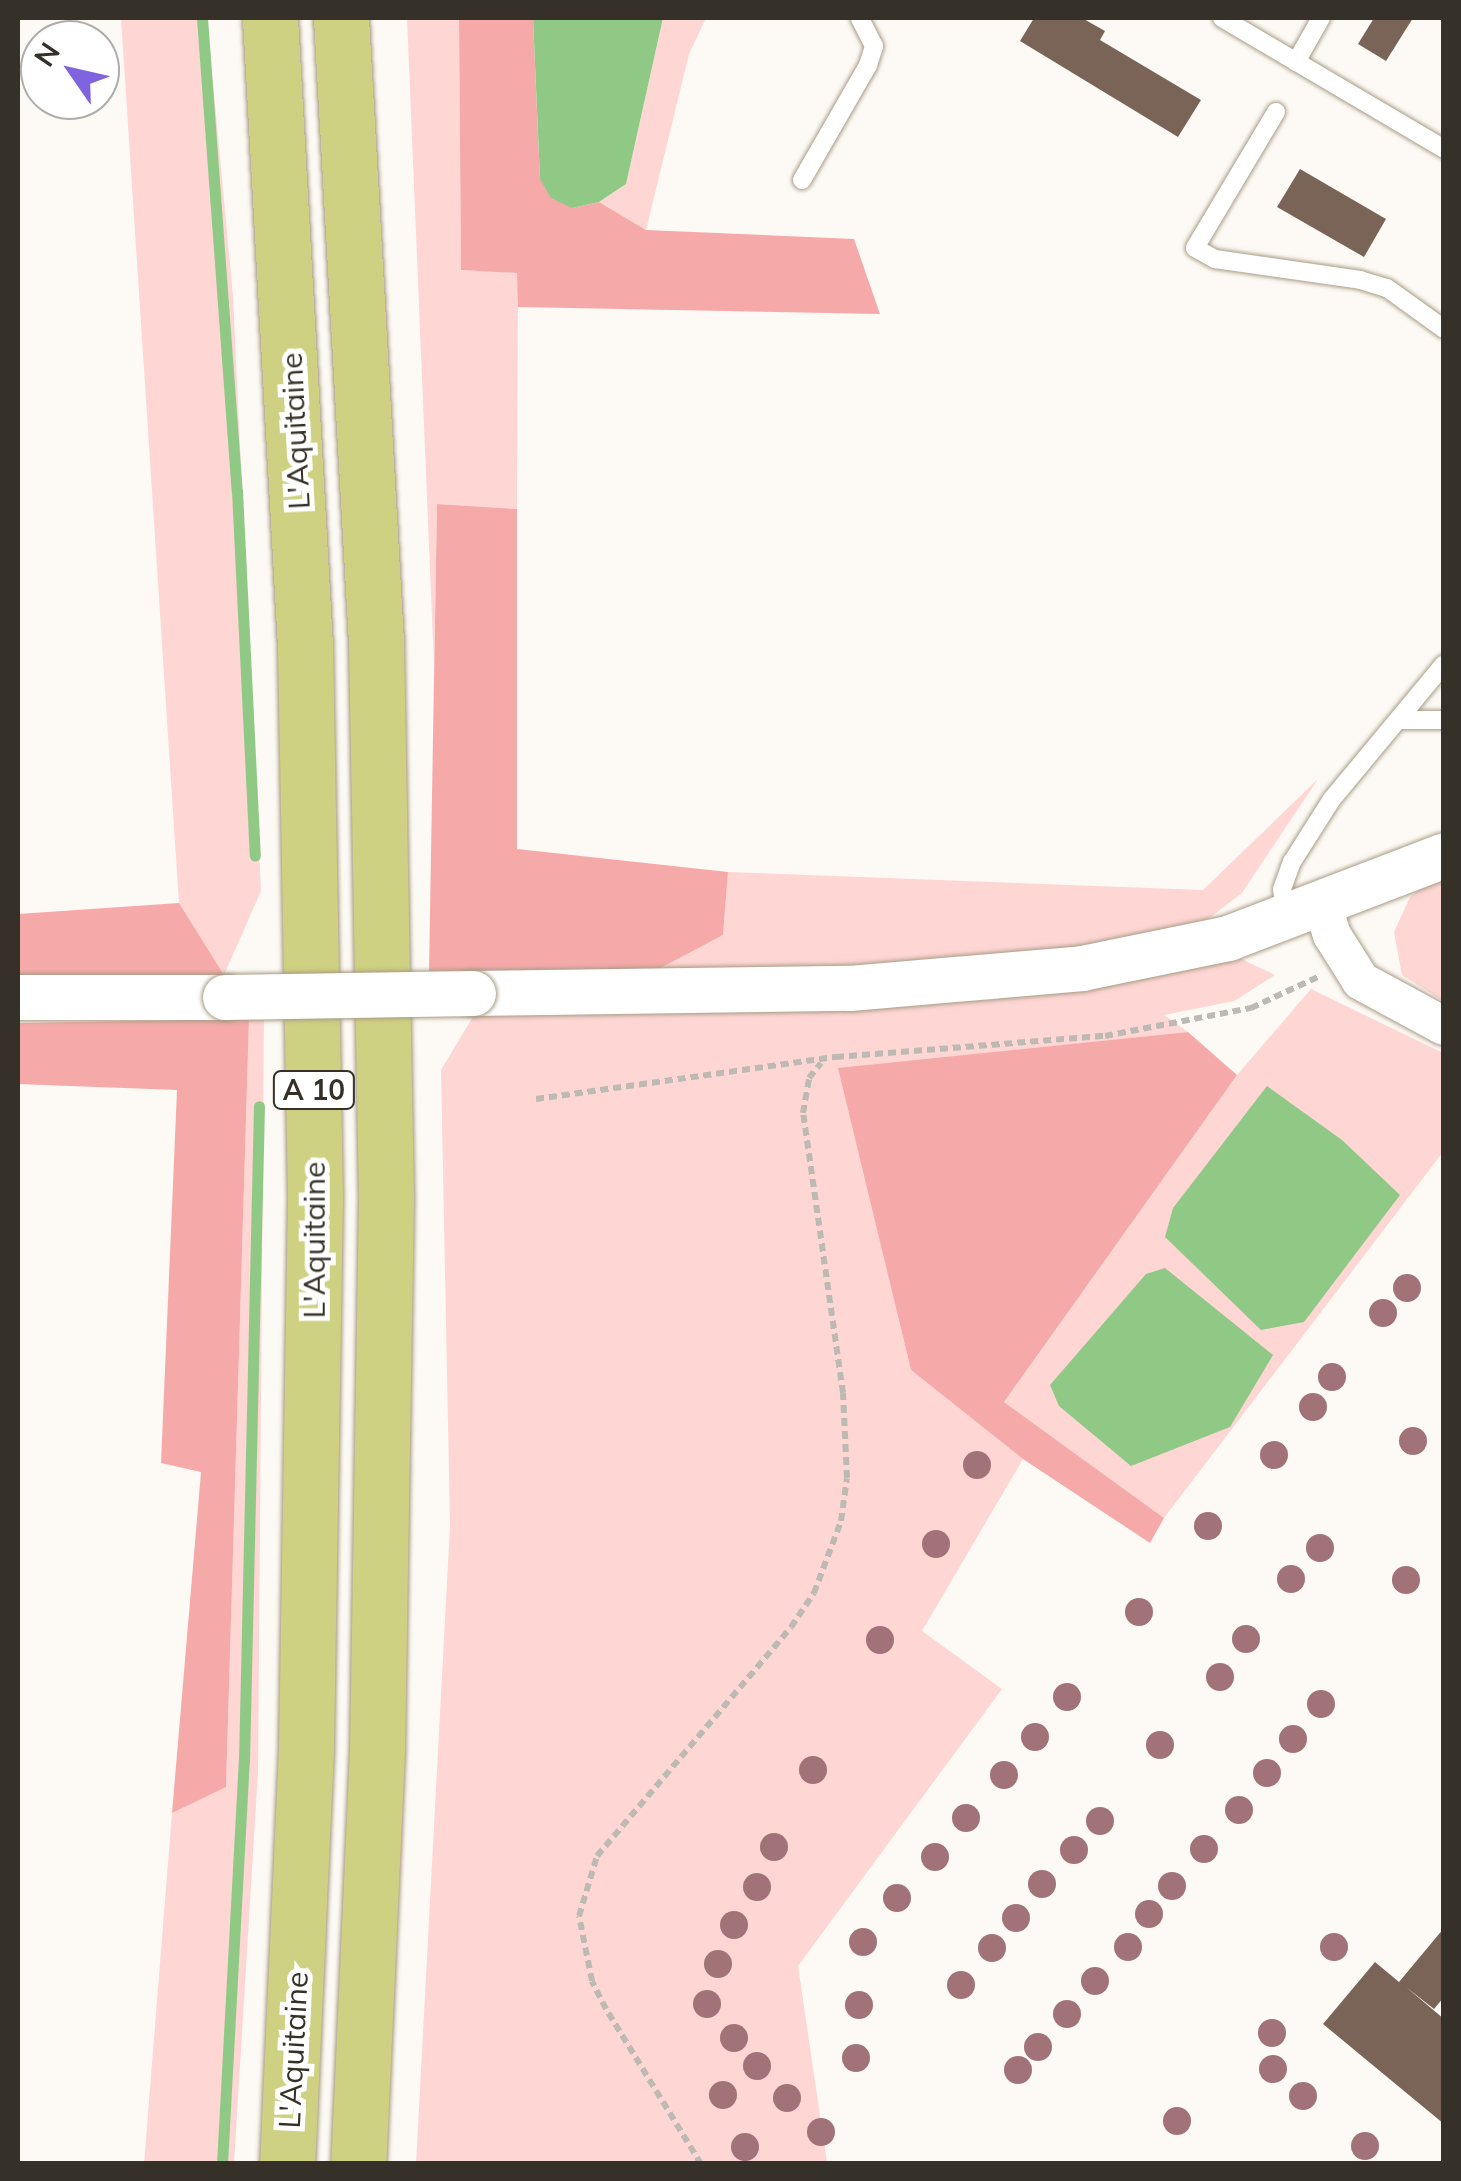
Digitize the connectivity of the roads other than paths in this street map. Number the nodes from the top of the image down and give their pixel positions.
1 (270, 18) edge
2 (342, 18) edge
3 (370, 18) edge
4 (860, 18) edge
5 (1222, 18) edge
6 (1321, 18) edge
7 (1296, 62) junction
8 (1276, 112) dead end
9 (1444, 148) edge
10 (352, 161) junction
11 (802, 180) dead end
12 (1444, 329) edge
13 (1444, 664) edge
14 (1398, 720) junction
15 (1444, 720) edge
16 (1444, 854) edge
17 (1305, 912) junction
18 (18, 998) edge
19 (1444, 1026) edge
20 (287, 2164) edge
21 (358, 2164) edge

1 - 20 highway, L'Aquitaine / A 10
2 - 10 highway, A 10
3 - 10 highway
4 - 11 lane
5 - 7 lane
6 - 7 lane
7 - 9 lane
8 - 12 lane
10 - 21 highway, A 10
13 - 14 lane
14 - 15 lane
14 - 17 lane
16 - 17 street
17 - 18 street, bridge
17 - 19 street

